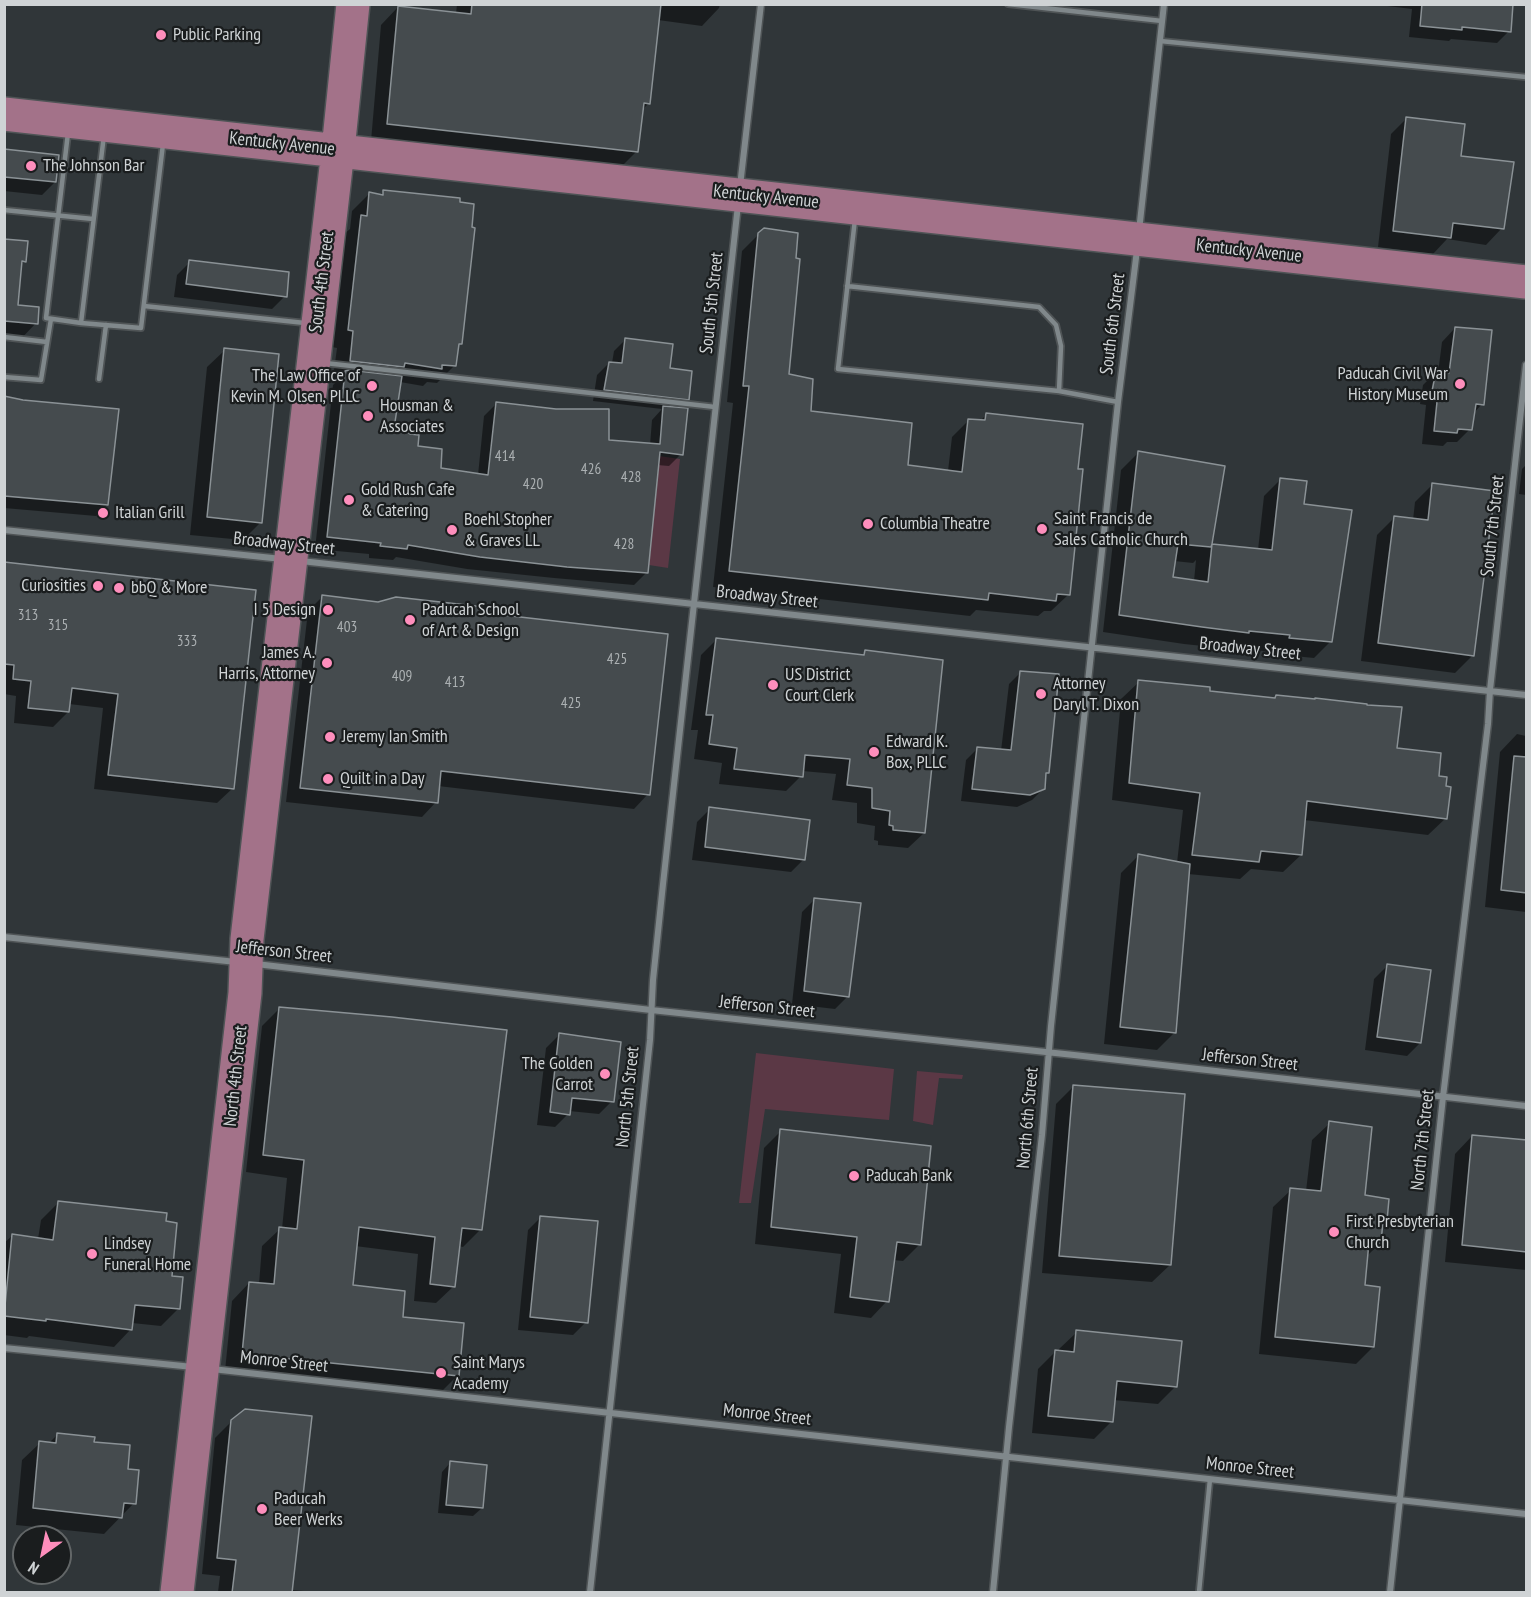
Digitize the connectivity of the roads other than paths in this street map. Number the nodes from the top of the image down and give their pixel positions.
1 (353, 4) edge
2 (761, 4) edge
3 (1008, 4) edge
4 (1164, 4) edge
5 (1162, 21) junction
6 (1160, 41) junction
7 (1527, 77) edge
8 (4, 114) edge
9 (69, 121) junction
10 (105, 125) junction
11 (165, 132) junction
12 (338, 150) junction
13 (739, 194) junction
14 (856, 207) junction
15 (4, 210) edge
16 (57, 216) junction
17 (93, 219) junction
18 (1138, 239) junction
19 (1527, 282) edge
20 (847, 286) junction
21 (144, 306) junction
22 (51, 319) junction
23 (81, 323) junction
24 (305, 323) dead end
25 (106, 325) junction
26 (4, 337) edge
27 (47, 342) junction
28 (313, 362) junction
29 (1527, 365) edge
30 (4, 377) edge
31 (99, 379) dead end
32 (1059, 391) junction
33 (1118, 402) junction
34 (715, 407) junction
35 (4, 530) edge
36 (290, 560) junction
37 (694, 604) junction
38 (1092, 647) junction
39 (1490, 690) junction
40 (1527, 695) edge
41 (4, 937) edge
42 (247, 964) junction
43 (651, 1011) junction
44 (1048, 1053) junction
45 (1443, 1097) junction
46 (1527, 1106) edge
47 (4, 1348) edge
48 (203, 1368) junction
49 (610, 1412) junction
50 (1006, 1456) junction
51 (1210, 1479) junction
52 (1400, 1500) junction
53 (1527, 1514) edge
54 (177, 1593) edge
55 (590, 1593) edge
56 (993, 1593) edge
57 (1199, 1593) edge
58 (1390, 1593) edge

1 - 12 main road, South 4th Street
2 - 13 street, South 5th Street
3 - 5 lane
4 - 5 street, South 6th Street
5 - 6 street, South 6th Street
6 - 7 lane
6 - 18 street, South 6th Street
8 - 9 main road, Kentucky Avenue
9 - 10 main road, Kentucky Avenue
9 - 16 lane
10 - 11 main road, Kentucky Avenue
10 - 17 lane
11 - 12 main road, Kentucky Avenue
11 - 21 lane
12 - 13 main road, Kentucky Avenue
12 - 28 main road, South 4th Street
13 - 14 main road, Kentucky Avenue
13 - 34 street, South 5th Street
14 - 18 main road, Kentucky Avenue
14 - 20 lane
15 - 16 lane
16 - 17 lane
16 - 22 lane
17 - 23 lane
18 - 19 main road, Kentucky Avenue
18 - 33 street, South 6th Street
20 - 32 lane
20 - 32 lane
21 - 24 lane
21 - 25 lane
22 - 23 lane
22 - 27 lane
23 - 25 lane
25 - 31 lane
26 - 27 lane
27 - 30 lane
28 - 34 lane
28 - 36 main road, South 4th Street
29 - 39 street, South 7th Street
32 - 33 lane
33 - 38 street, South 6th Street
34 - 37 street, South 5th Street
35 - 36 street, Broadway Street
36 - 37 street, Broadway Street
36 - 42 main road, North 4th Street
37 - 38 street, Broadway Street
37 - 43 street, North 5th Street
38 - 39 street, Broadway Street
38 - 44 street, North 6th Street
39 - 40 street, Broadway Street
39 - 45 street, North 7th Street
41 - 42 street, Jefferson Street
42 - 43 street, Jefferson Street
42 - 48 main road, North 4th Street
43 - 44 street, Jefferson Street
43 - 49 street, North 5th Street
44 - 45 street, Jefferson Street
44 - 50 street, North 6th Street
45 - 46 street, Jefferson Street
45 - 52 street, North 7th Street
47 - 48 street, Monroe Street
48 - 49 street, Monroe Street
48 - 54 main road, North 4th Street
49 - 50 street, Monroe Street
49 - 55 street, North 5th Street
50 - 51 street, Monroe Street
50 - 56 street, North 6th Street
51 - 52 street, Monroe Street
51 - 57 lane
52 - 53 street, Monroe Street
52 - 58 street, North 7th Street

